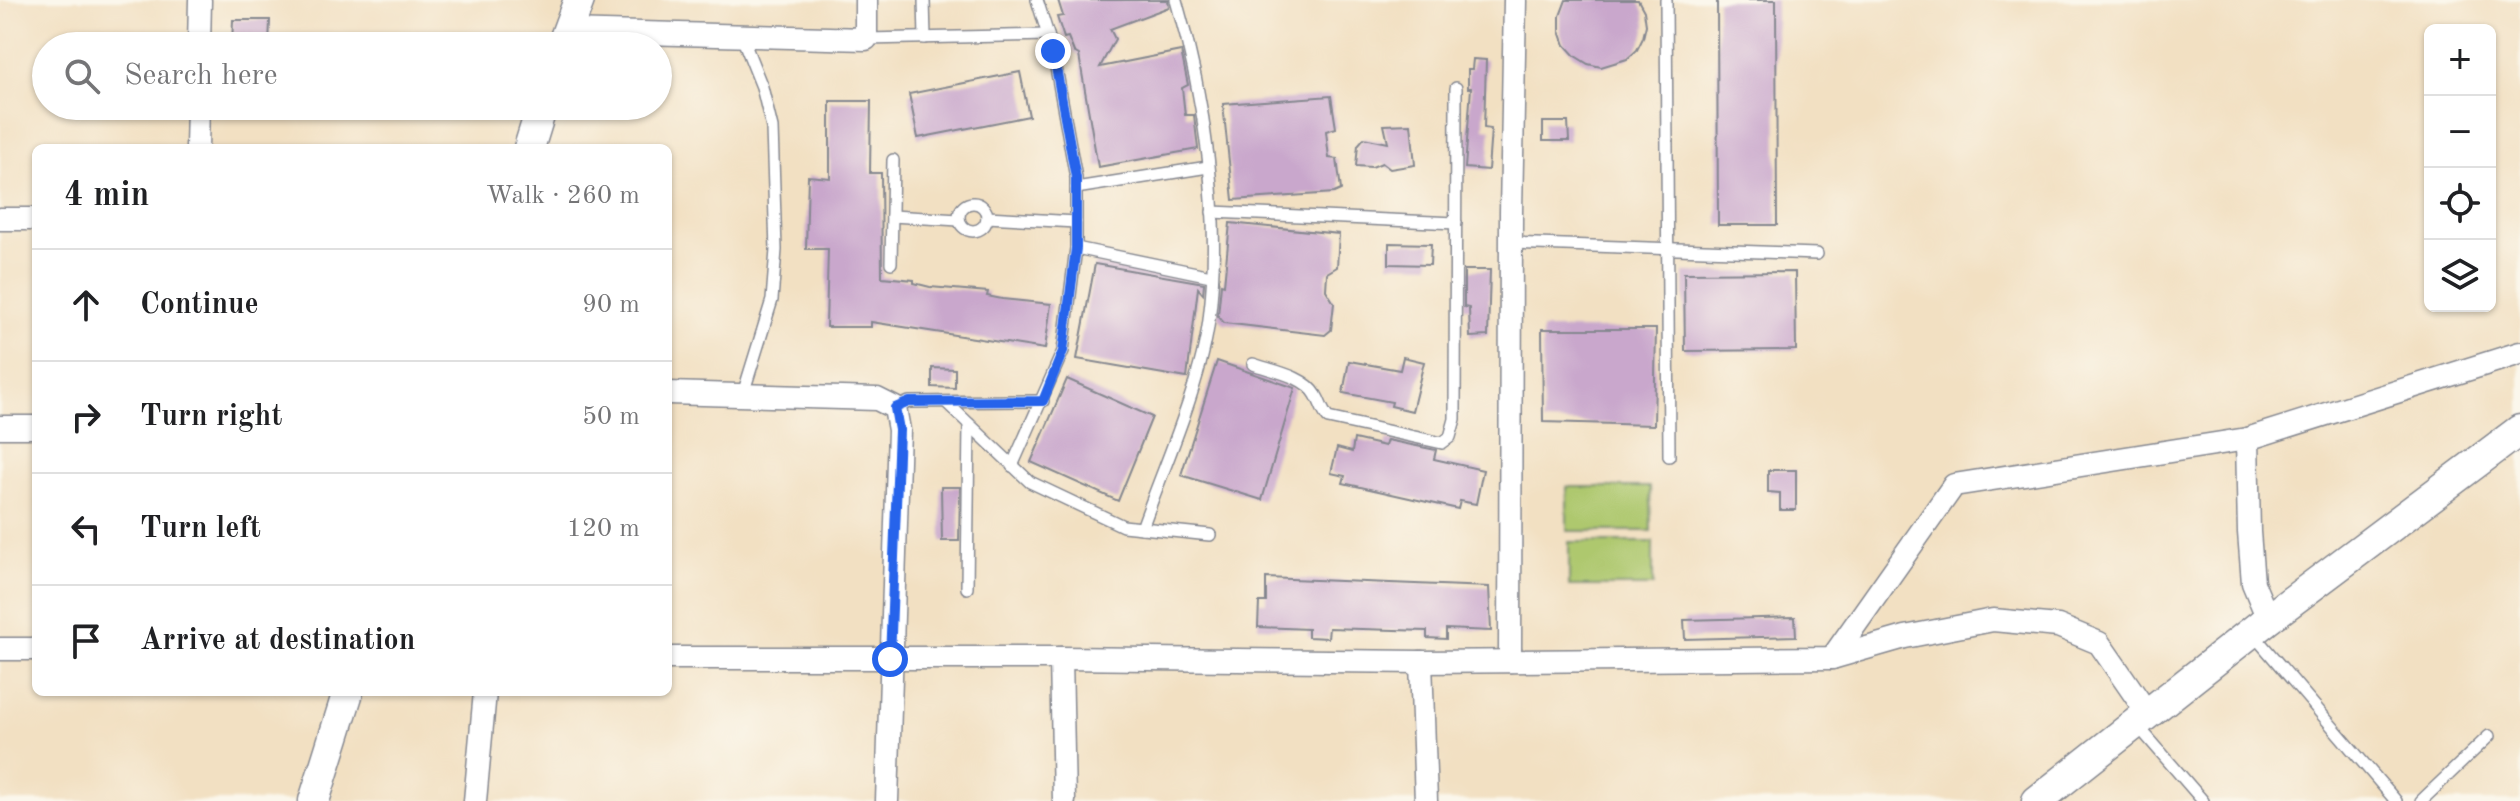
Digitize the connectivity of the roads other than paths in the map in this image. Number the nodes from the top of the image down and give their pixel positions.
1 (200, 0) edge
2 (579, 0) edge
3 (866, 0) edge
4 (924, 0) edge
5 (1037, 0) edge
6 (1176, 0) edge
7 (1515, 0) edge
8 (1666, 0) edge
9 (199, 32) edge
10 (566, 32) edge
11 (1048, 35) junction
12 (672, 37) edge
13 (742, 37) junction
14 (925, 38) junction
15 (866, 39) junction
16 (1456, 88) dead end
17 (198, 120) edge
18 (538, 120) edge
19 (197, 144) edge
20 (530, 144) edge
21 (893, 160) dead end
22 (1208, 167) junction
23 (1076, 188) junction
24 (1212, 212) junction
25 (892, 216) junction
26 (987, 217) junction
27 (0, 219) edge
28 (32, 219) edge
29 (959, 220) junction
30 (1076, 222) junction
31 (1456, 223) junction
32 (1511, 243) junction
33 (1076, 248) junction
34 (1668, 249) junction
35 (1817, 254) dead end
36 (891, 263) dead end
37 (1211, 276) junction
38 (2520, 353) edge
39 (1253, 364) dead end
40 (672, 393) edge
41 (743, 394) junction
42 (1043, 401) junction
43 (946, 402) junction
44 (895, 408) junction
45 (969, 424) junction
46 (0, 427) edge
47 (32, 427) edge
48 (2520, 430) edge
49 (2247, 439) junction
50 (1669, 456) dead end
51 (1012, 466) junction
52 (1142, 528) junction
53 (1210, 535) dead end
54 (967, 588) dead end
55 (2260, 626) junction
56 (0, 649) edge
57 (32, 649) edge
58 (672, 658) edge
59 (1061, 658) junction
60 (1832, 658) junction
61 (890, 659) junction
62 (1510, 661) junction
63 (1421, 662) junction
64 (347, 696) edge
65 (485, 696) edge
66 (2142, 718) junction
67 (2489, 736) dead end
68 (314, 801) edge
69 (475, 801) edge
70 (887, 801) edge
71 (1064, 801) edge
72 (1426, 801) edge
73 (2037, 801) edge
74 (2203, 801) edge
75 (2396, 801) edge
76 (2421, 801) edge

1 - 9 street
2 - 10 street
3 - 15 street
4 - 14 lane
5 - 11 lane
6 - 22 lane
7 - 32 street
8 - 34 lane
11 - 14 lane
11 - 23 lane
12 - 13 street
13 - 15 street
13 - 41 lane
14 - 15 lane
16 - 31 lane
17 - 19 street
18 - 20 street
21 - 25 lane
22 - 23 lane
22 - 24 lane
23 - 30 lane
24 - 31 lane
24 - 37 lane
25 - 29 lane
25 - 36 lane
26 - 29 lane
26 - 29 lane
26 - 30 lane
27 - 28 street
30 - 33 lane
31 - 39 lane
32 - 34 lane
32 - 62 street
33 - 37 lane
33 - 42 lane
34 - 35 lane
34 - 50 lane
37 - 52 lane
38 - 49 street
40 - 41 street
41 - 44 street
42 - 43 lane
42 - 51 lane
43 - 44 lane
43 - 45 lane
44 - 61 street
45 - 51 lane
45 - 54 lane
46 - 47 street
48 - 55 street
49 - 55 street
49 - 60 street
51 - 52 lane
52 - 53 lane
55 - 66 street
55 - 75 lane
56 - 57 street
58 - 61 street
59 - 61 street
59 - 63 street
59 - 71 street
60 - 62 street
60 - 66 street
61 - 70 street
62 - 63 street
63 - 72 street
64 - 68 street
65 - 69 street
66 - 73 street
66 - 74 lane
67 - 76 lane

